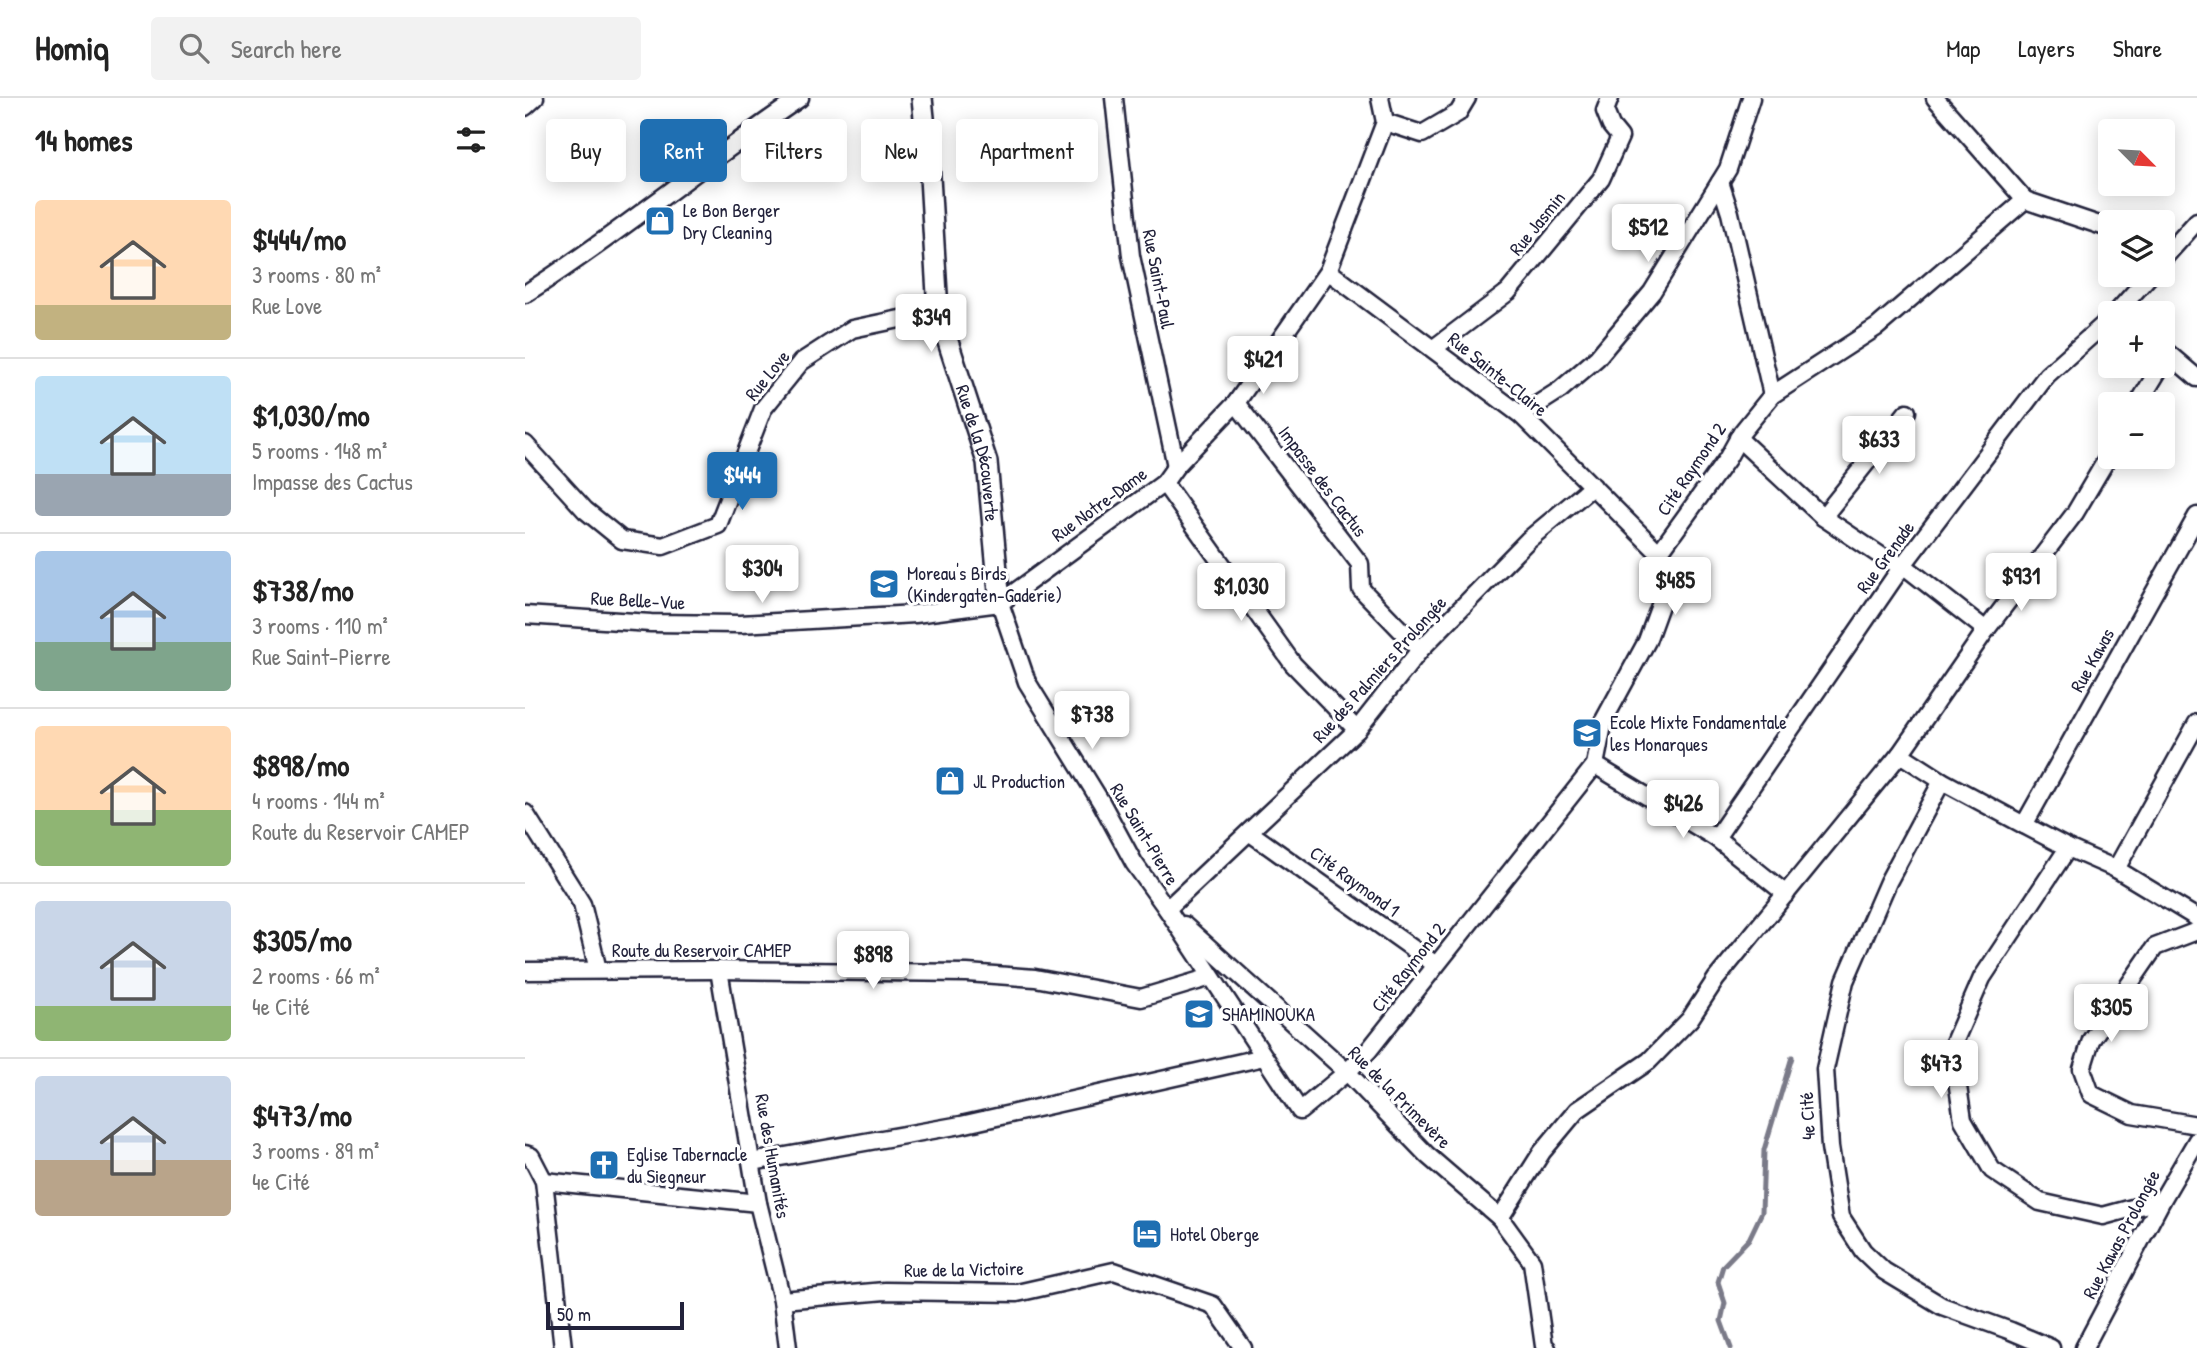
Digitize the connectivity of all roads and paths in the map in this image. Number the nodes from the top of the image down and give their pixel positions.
1 (535, 98) edge
2 (800, 98) edge
3 (922, 98) edge
4 (1114, 98) edge
5 (1380, 98) edge
6 (1467, 98) edge
7 (1610, 98) edge
8 (1751, 98) edge
9 (1935, 98) edge
10 (525, 107) edge
11 (1385, 122) junction
12 (1720, 183) junction
13 (2025, 200) junction
14 (2197, 221) edge
15 (2098, 225) edge
16 (2175, 244) edge
17 (1328, 271) junction
18 (525, 294) edge
19 (939, 311) junction
20 (2098, 330) edge
21 (1434, 348) junction
22 (2175, 364) edge
23 (2197, 378) edge
24 (1772, 394) junction
25 (1236, 403) junction
26 (1907, 412) dead end
27 (1521, 415) junction
28 (1738, 438) junction
29 (525, 444) edge
30 (1176, 466) junction
31 (2101, 469) edge
32 (1164, 483) junction
33 (1593, 486) junction
34 (2197, 516) edge
35 (1823, 517) junction
36 (1659, 553) junction
37 (1903, 565) junction
38 (1000, 603) junction
39 (525, 615) edge
40 (1986, 629) junction
41 (1420, 650) junction
42 (2197, 723) edge
43 (1357, 730) junction
44 (1900, 754) junction
45 (1595, 765) junction
46 (1942, 781) junction
47 (525, 813) edge
48 (2024, 825) junction
49 (1249, 832) junction
50 (1716, 838) junction
51 (2068, 848) junction
52 (2116, 869) junction
53 (1786, 894) junction
54 (1167, 909) junction
55 (2197, 918) edge
56 (2197, 931) edge
57 (1436, 965) junction
58 (598, 970) junction
59 (719, 970) junction
60 (525, 971) edge
61 (1211, 978) junction
62 (1264, 1057) junction
63 (1347, 1072) junction
64 (1300, 1111) joint
65 (2197, 1125) edge
66 (2197, 1140) edge
67 (525, 1154) edge
68 (752, 1161) junction
69 (544, 1181) junction
70 (2162, 1200) junction
71 (758, 1203) junction
72 (1500, 1218) junction
73 (782, 1300) junction
74 (1545, 1347) edge
75 (563, 1348) edge
76 (788, 1348) edge
77 (1243, 1348) edge
78 (2051, 1348) edge
79 (2084, 1348) edge

1 - 10 street
2 - 18 street
3 - 19 street, Rue de la Découverte
4 - 30 street, Rue Saint-Paul
5 - 11 street
6 - 11 street
7 - 21 street, Rue Jasmin
8 - 12 street
9 - 13 street
11 - 17 street, Rue Notre-Dame
12 - 24 street
12 - 27 street
13 - 15 street
13 - 24 street, Cité Raymond 2
14 - 16 street
17 - 21 street, Rue Sainte-Claire
17 - 25 street, Rue Notre-Dame
19 - 29 street, Rue Love
19 - 38 street, Rue de la Découverte
20 - 37 street, Rue Grenade
21 - 27 street, Rue Sainte-Claire
22 - 23 street
24 - 28 street, Cité Raymond 2
25 - 30 street, Rue Notre-Dame
25 - 41 street, Impasse des Cactus
26 - 35 street
27 - 33 street, Rue Sainte-Claire
28 - 35 street
28 - 36 street, Cité Raymond 2
30 - 32 street, Rue Notre-Dame
31 - 40 street
32 - 38 street, Rue Notre-Dame
32 - 43 street
33 - 36 street, Rue Sainte-Claire
33 - 41 street, Rue des Palmiers Prolongée
34 - 48 street, Rue Kawas
35 - 37 street
36 - 45 street, Cité Raymond 2
37 - 40 street
37 - 50 street, Rue Grenade
38 - 39 street, Rue Belle-Vue
38 - 54 street, Rue Saint-Pierre
40 - 44 street
41 - 43 street, Rue des Palmiers Prolongée
42 - 52 street
43 - 49 street, Rue des Palmiers Prolongée
44 - 46 street
44 - 53 street
45 - 50 street
45 - 57 street, Cité Raymond 2
46 - 48 street
46 - 78 street, 4e Cité
47 - 58 street
48 - 51 street
49 - 54 street, Rue des Palmiers Prolongée
49 - 57 street, Cité Raymond 1
50 - 53 street
51 - 52 street
51 - 70 street
52 - 55 street
53 - 72 street
54 - 61 street, Rue Saint-Pierre
54 - 63 street, Rue de la Primevère
56 - 65 street
57 - 63 street, Cité Raymond 2
58 - 59 street, Route du Reservoir CAMEP
58 - 60 street, Route du Reservoir CAMEP
59 - 61 street, Route du Reservoir CAMEP
59 - 68 street, Rue des Humanités
61 - 62 street, Rue Saint-Pierre
62 - 64 street, Rue Saint-Pierre
62 - 68 street
63 - 64 street, Cité Raymond 2
63 - 72 street, Rue de la Primevère
66 - 70 street, Rue Kawas Prolongée
67 - 69 street
68 - 71 street, Rue des Humanités
69 - 71 street
69 - 75 street
70 - 79 street, Rue Kawas Prolongée
71 - 73 street, Rue des Humanités
72 - 74 street, Rue de la Primevère
73 - 76 street, Rue des Humanités
73 - 77 street, Rue de la Victoire

